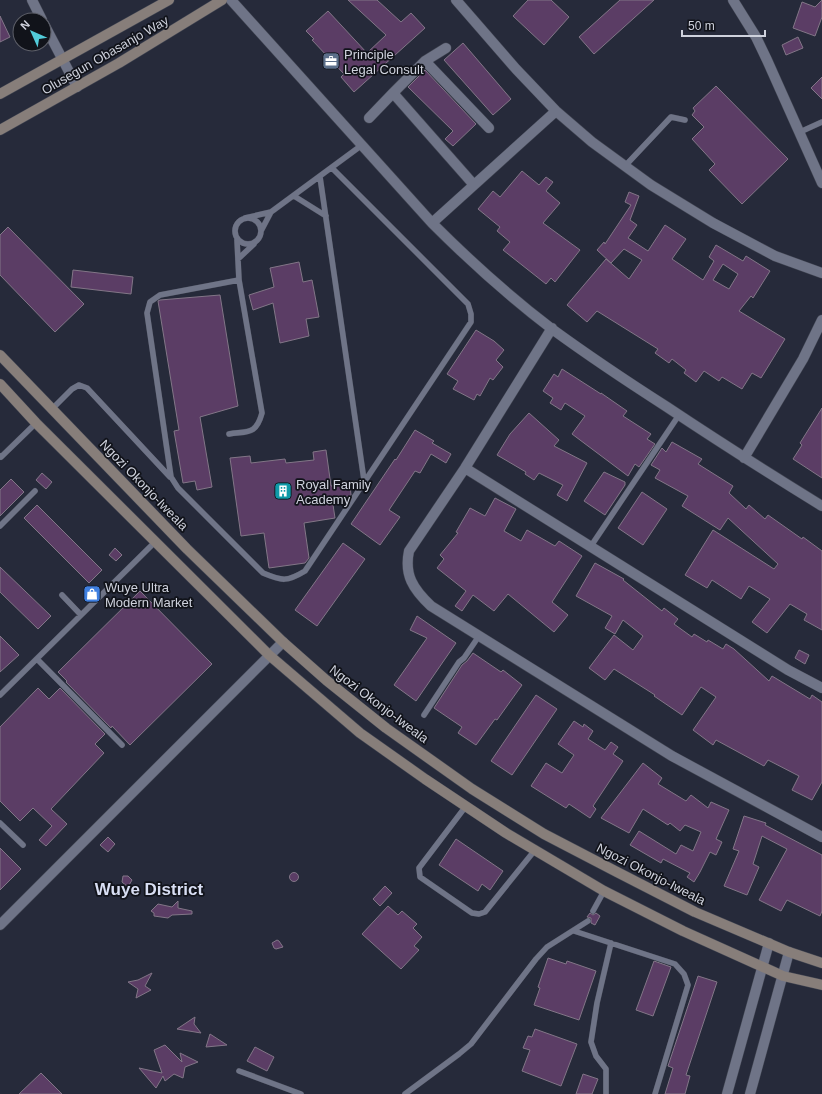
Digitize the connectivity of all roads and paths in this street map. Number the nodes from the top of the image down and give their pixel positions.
1 (32, 0) edge
2 (169, 0) edge
3 (222, 0) edge
4 (231, 0) edge
5 (456, 0) edge
6 (733, 0) edge
7 (38, 12) edge
8 (52, 40) edge
9 (446, 48) dead end
10 (62, 59) junction
11 (425, 61) junction
12 (77, 87) junction
13 (393, 93) junction
14 (0, 94) edge
15 (556, 111) junction
16 (369, 118) dead end
17 (685, 120) dead end
18 (822, 122) edge
19 (489, 128) dead end
20 (0, 130) edge
21 (800, 132) junction
22 (362, 145) junction
23 (625, 166) junction
24 (332, 168) junction
25 (320, 177) junction
26 (474, 184) junction
27 (822, 184) edge
28 (294, 196) junction
29 (271, 212) junction
30 (326, 216) junction
31 (245, 218) junction
32 (432, 223) junction
33 (261, 231) junction
34 (237, 240) junction
35 (254, 243) junction
36 (238, 259) junction
37 (822, 273) edge
38 (239, 280) junction
39 (822, 320) edge
40 (552, 328) junction
41 (0, 355) edge
42 (0, 384) edge
43 (52, 409) junction
44 (679, 415) junction
45 (36, 422) junction
46 (229, 434) dead end
47 (0, 456) edge
48 (744, 458) junction
49 (465, 468) junction
50 (171, 477) junction
51 (364, 480) junction
52 (35, 491) dead end
53 (822, 506) edge
54 (0, 526) edge
55 (155, 542) junction
56 (591, 546) junction
57 (62, 595) dead end
58 (81, 615) junction
59 (479, 636) junction
60 (283, 642) junction
61 (269, 655) junction
62 (37, 658) junction
63 (822, 688) edge
64 (0, 695) edge
65 (424, 716) dead end
66 (122, 745) dead end
67 (466, 806) junction
68 (0, 823) edge
69 (822, 837) edge
70 (23, 845) dead end
71 (535, 850) junction
72 (604, 890) junction
73 (593, 912) dead end
74 (588, 921) dead end
75 (0, 925) edge
76 (574, 931) junction
77 (611, 943) junction
78 (769, 943) junction
79 (790, 952) junction
80 (822, 963) edge
81 (762, 967) junction
82 (783, 976) junction
83 (822, 985) edge
84 (240, 1071) dead end
85 (301, 1094) edge
86 (405, 1094) edge
87 (606, 1094) edge
88 (655, 1094) edge
89 (727, 1094) edge
90 (750, 1094) edge

1 - 7 street
2 - 10 street, Olusegun Obasanjo Way
3 - 12 street, Olusegun Obasanjo Way
4 - 22 street
5 - 15 street
6 - 21 street
8 - 10 street
9 - 11 street
10 - 12 street
10 - 14 street, Olusegun Obasanjo Way
11 - 13 street
11 - 19 street
12 - 20 street, Olusegun Obasanjo Way
13 - 16 street
13 - 26 street
15 - 23 street
15 - 26 street
17 - 23 lane
18 - 21 lane
21 - 27 street
22 - 24 lane
22 - 32 street
23 - 37 street
24 - 25 lane
24 - 51 lane
25 - 28 lane
25 - 30 lane
26 - 32 street
28 - 29 lane
28 - 30 lane
29 - 31 lane
29 - 33 lane
30 - 51 lane
31 - 33 lane
31 - 34 lane
32 - 40 street
33 - 35 lane
34 - 35 lane
34 - 36 lane
35 - 36 lane
36 - 38 lane
38 - 46 lane
38 - 50 lane
39 - 48 street
40 - 44 street
40 - 49 street
41 - 43 street, Ngozi Okonjo-Iweala
42 - 45 street
43 - 50 lane
43 - 60 street, Ngozi Okonjo-Iweala
44 - 48 street
44 - 56 lane
45 - 47 lane
45 - 55 street
48 - 53 street
49 - 56 street
49 - 59 street
50 - 51 lane
52 - 54 lane
55 - 58 lane
55 - 61 street
56 - 63 street
57 - 58 lane
58 - 62 lane
59 - 65 lane
59 - 69 street
60 - 61 street
60 - 78 street, Ngozi Okonjo-Iweala
61 - 67 street
61 - 75 street
62 - 64 lane
62 - 66 lane
67 - 71 street
67 - 71 lane
68 - 70 lane
71 - 72 street
72 - 73 lane
72 - 81 street
74 - 76 lane
76 - 77 lane
76 - 86 lane
77 - 87 lane
77 - 88 lane
78 - 79 street, Ngozi Okonjo-Iweala
78 - 81 street
79 - 80 street, Ngozi Okonjo-Iweala
79 - 82 street
81 - 82 street
81 - 89 street
82 - 83 street
82 - 90 street
84 - 85 lane

